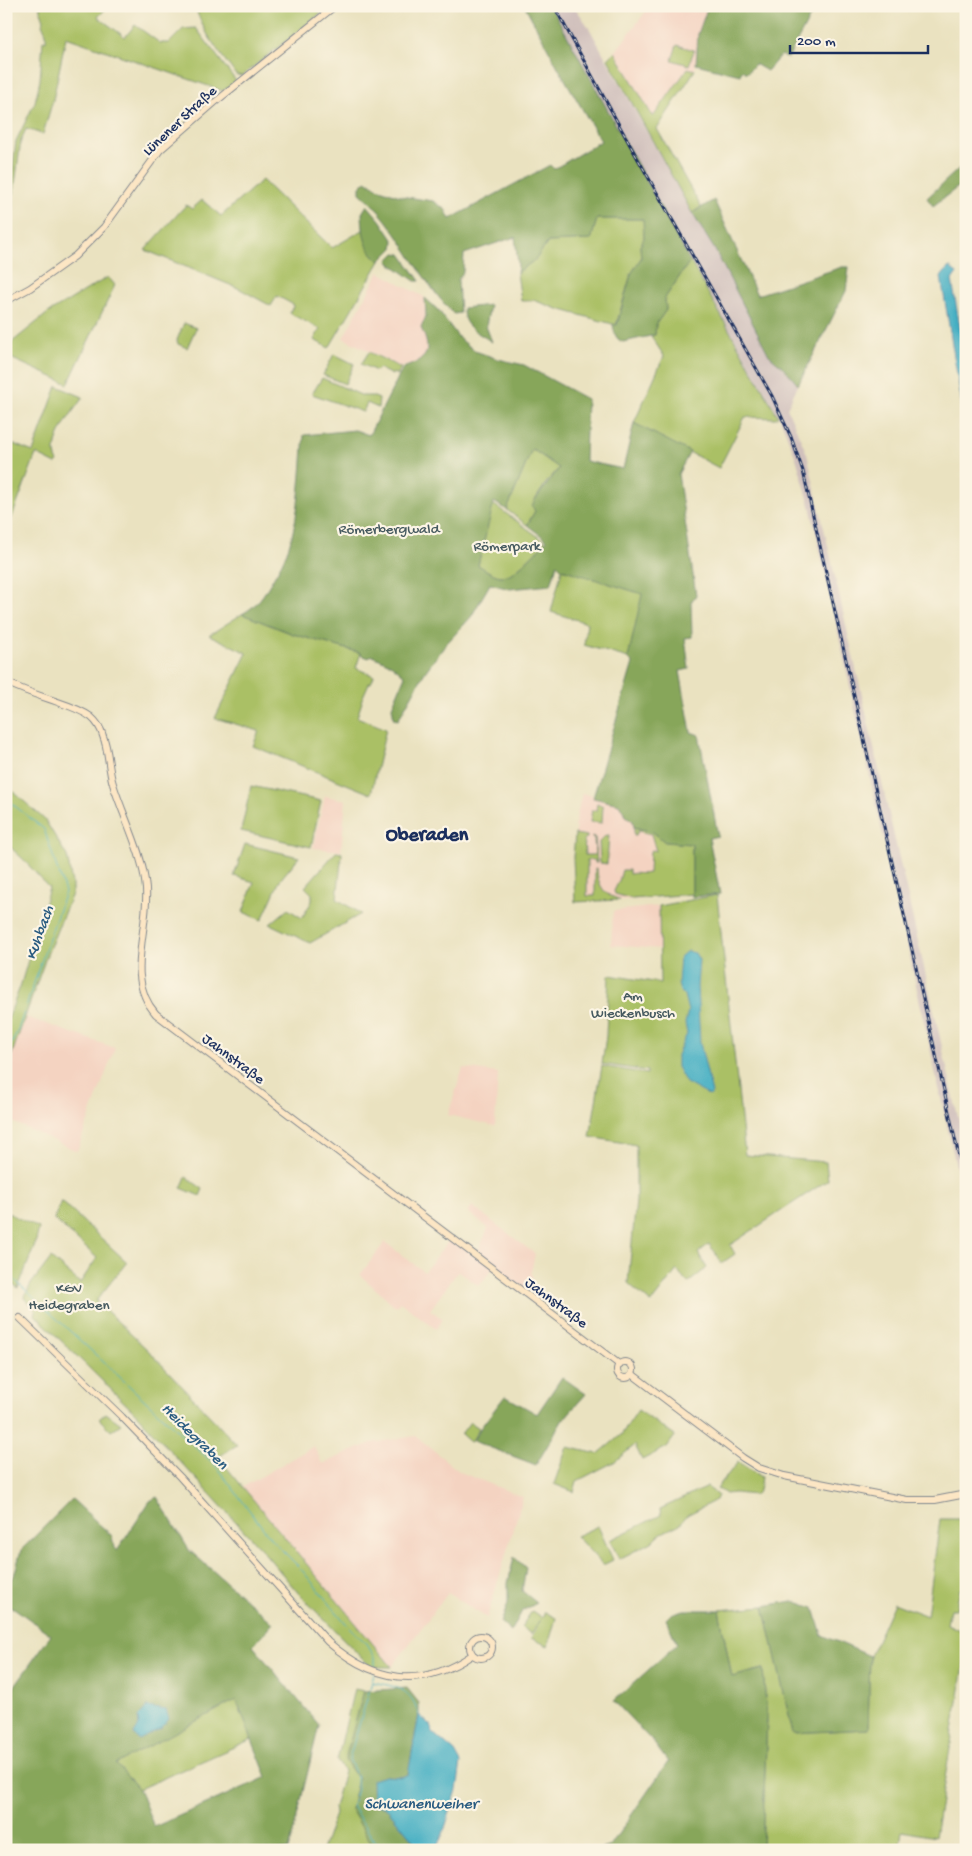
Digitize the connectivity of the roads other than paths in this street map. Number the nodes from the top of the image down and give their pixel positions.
1 (335, 6) edge
2 (6, 300) edge
3 (6, 682) edge
4 (20, 1318) dead end
5 (620, 1365) junction
6 (632, 1374) junction
7 (966, 1494) edge
8 (472, 1655) dead end

1 - 2 main road, Lünener Straße
3 - 5 main road, Jahnstraße
4 - 8 main road
5 - 6 main road
5 - 6 main road
6 - 7 main road

